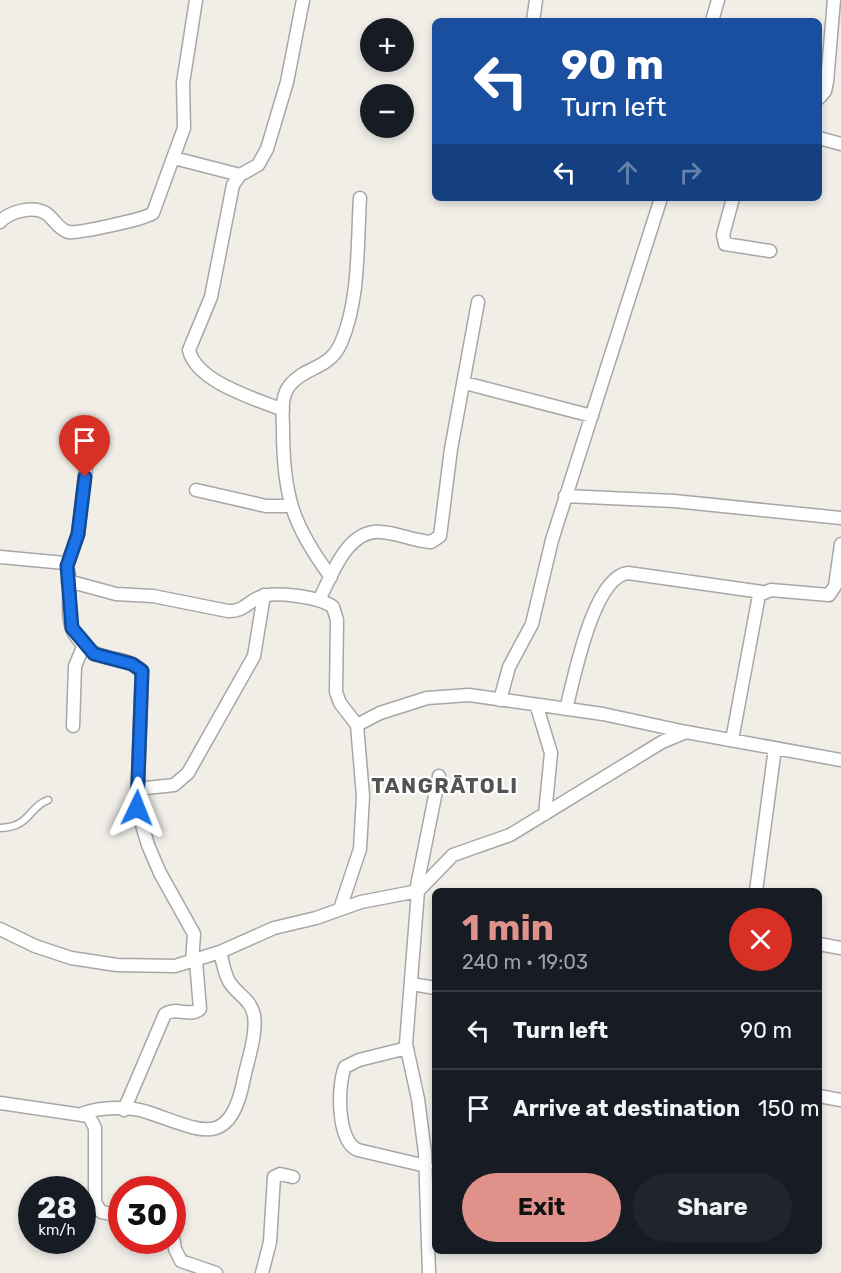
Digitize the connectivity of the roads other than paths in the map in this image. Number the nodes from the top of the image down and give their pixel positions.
1 (196, 0) edge
2 (303, 0) edge
3 (536, 0) edge
4 (718, 0) edge
5 (834, 0) edge
6 (533, 18) edge
7 (713, 18) edge
8 (822, 92) edge
9 (822, 139) edge
10 (841, 144) edge
11 (174, 158) junction
12 (240, 175) junction
13 (360, 198) dead end
14 (660, 201) edge
15 (732, 201) edge
16 (0, 222) edge
17 (770, 251) dead end
18 (478, 302) dead end
19 (465, 383) junction
20 (283, 410) junction
21 (592, 416) junction
22 (87, 458) dead end
23 (196, 490) dead end
24 (566, 496) junction
25 (291, 506) junction
26 (841, 518) edge
27 (841, 544) edge
28 (0, 557) edge
29 (67, 566) junction
30 (839, 568) edge
31 (331, 577) junction
32 (68, 581) junction
33 (762, 592) junction
34 (264, 595) junction
35 (319, 600) junction
36 (84, 645) junction
37 (500, 700) junction
38 (537, 706) junction
39 (566, 709) junction
40 (74, 726) dead end
41 (357, 726) junction
42 (686, 732) junction
43 (732, 740) junction
44 (775, 748) junction
45 (841, 760) edge
46 (439, 776) dead end
47 (137, 789) junction
48 (48, 800) dead end
49 (545, 814) junction
50 (0, 828) edge
51 (756, 888) edge
52 (417, 891) junction
53 (340, 909) junction
54 (0, 929) edge
55 (822, 945) edge
56 (841, 948) edge
57 (220, 952) junction
58 (194, 962) junction
59 (412, 984) junction
60 (432, 987) edge
61 (407, 1048) junction
62 (822, 1097) edge
63 (841, 1100) edge
64 (0, 1103) edge
65 (124, 1110) junction
66 (84, 1113) junction
67 (421, 1119) junction
68 (432, 1123) edge
69 (429, 1170) edge
70 (293, 1177) dead end
71 (108, 1213) edge
72 (178, 1254) edge
73 (216, 1273) edge
74 (262, 1273) edge
75 (429, 1273) edge

1 - 11 street
2 - 12 street
3 - 6 street
4 - 7 street
5 - 8 street
9 - 10 street
11 - 12 street
11 - 16 street
12 - 20 street
13 - 20 street
14 - 21 street
15 - 17 street
18 - 19 street
19 - 21 street
19 - 31 street
20 - 25 street
21 - 24 street
22 - 29 street
23 - 25 street
24 - 26 street
24 - 37 street
25 - 31 street
27 - 30 street
28 - 29 street
29 - 32 street
30 - 33 street
31 - 35 street
32 - 34 street
32 - 36 street
33 - 39 street
33 - 43 street
34 - 35 street
34 - 47 street
35 - 41 street
36 - 40 street
36 - 47 street
37 - 38 street
37 - 41 street
38 - 39 street
38 - 49 street
39 - 42 street
41 - 53 street
42 - 43 street
42 - 49 street
43 - 44 street
44 - 45 street
44 - 51 street
46 - 52 street
47 - 58 street
48 - 50 lane
49 - 52 street
52 - 53 street
52 - 59 street
53 - 57 street
54 - 58 street
55 - 56 street
57 - 58 street
57 - 65 street
58 - 65 street
59 - 60 street
59 - 61 street
61 - 67 street
61 - 69 street
62 - 63 street
64 - 66 street
65 - 66 street
66 - 71 street
67 - 68 street
67 - 69 street
69 - 75 street
70 - 74 street
72 - 73 street

